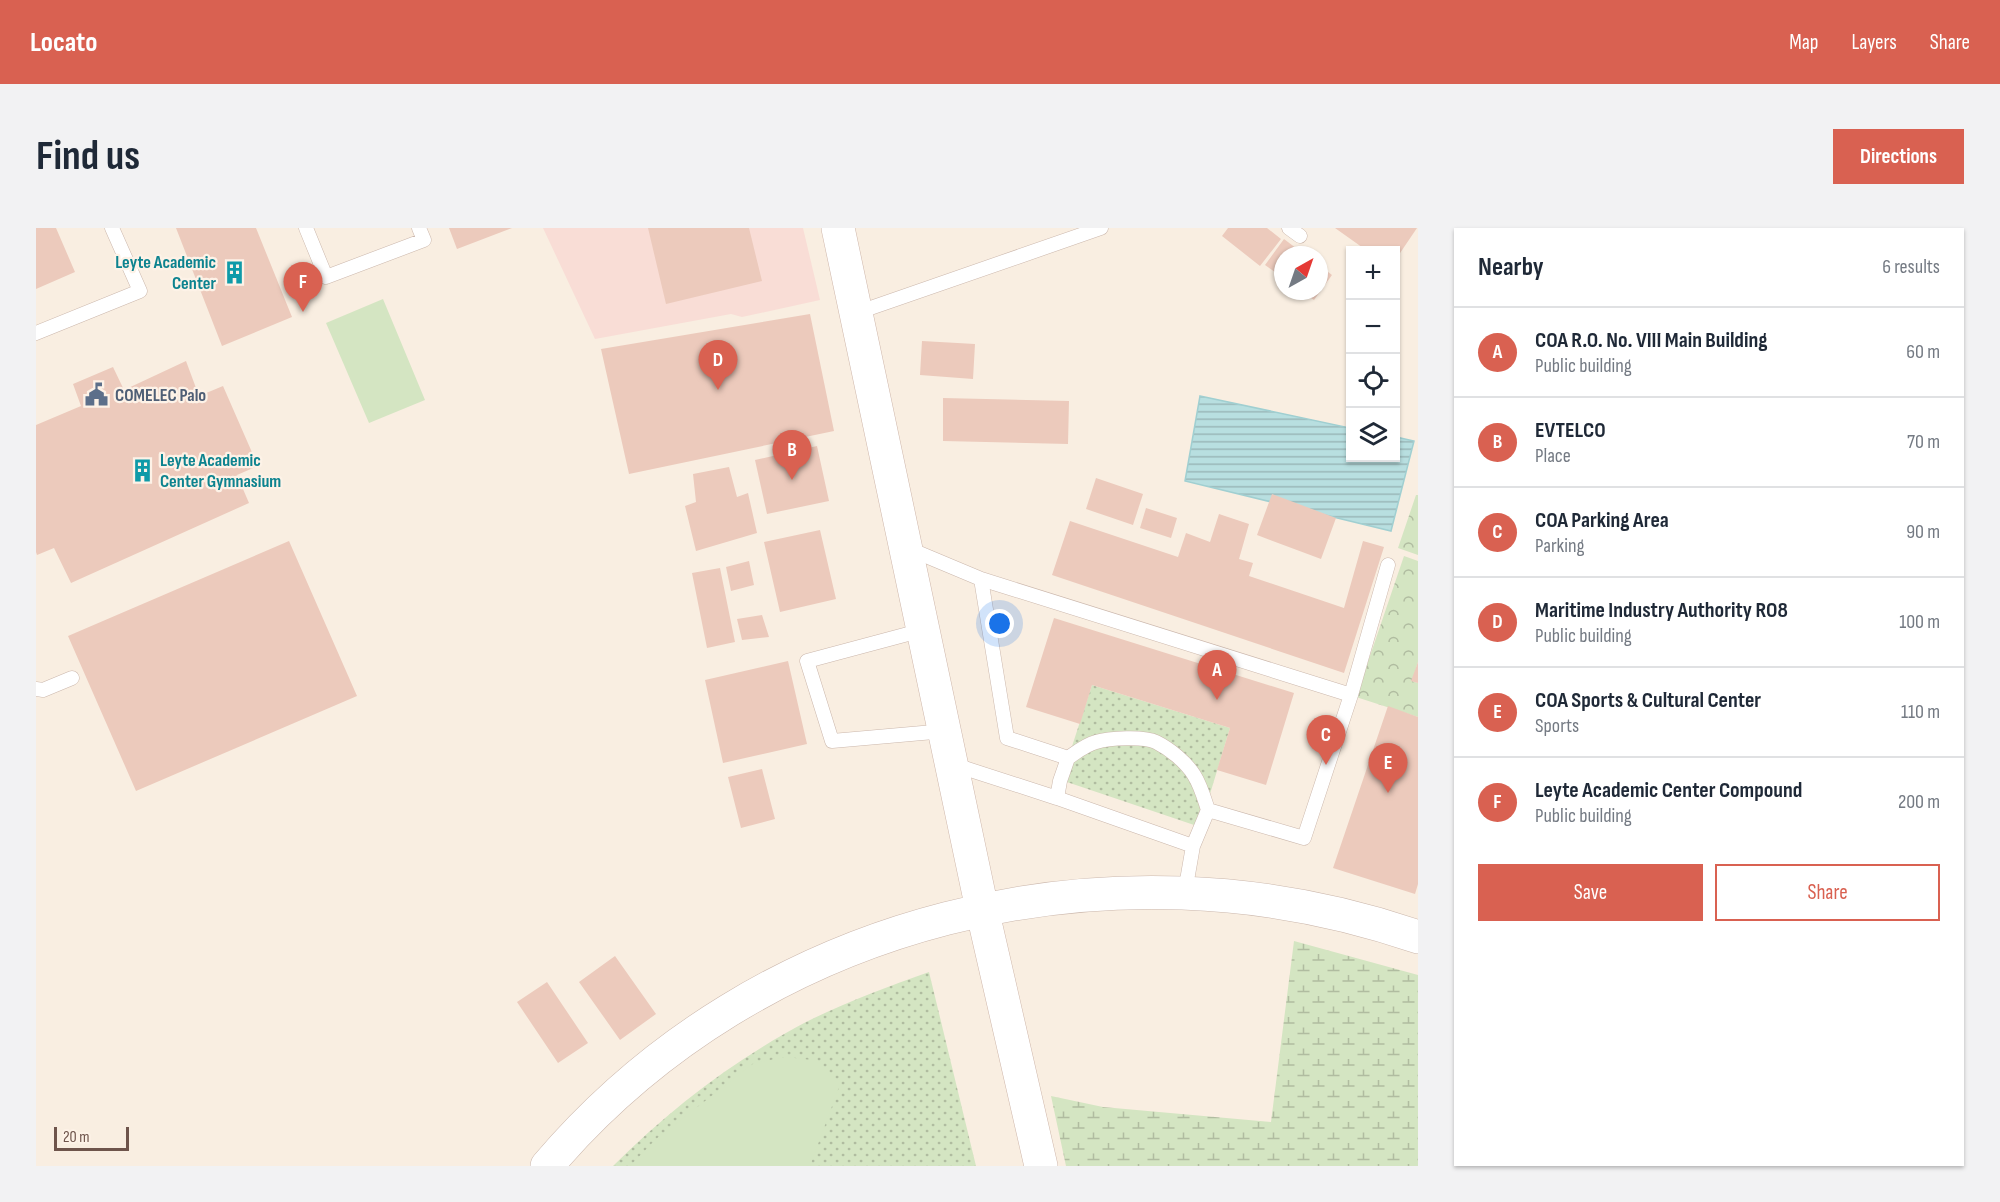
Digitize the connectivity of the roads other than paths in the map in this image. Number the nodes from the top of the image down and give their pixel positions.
1 (112, 228) edge
2 (306, 228) edge
3 (419, 228) edge
4 (837, 228) edge
5 (1101, 228) edge
6 (856, 314) junction
7 (36, 333) edge
8 (905, 547) junction
9 (1388, 566) dead end
10 (981, 579) junction
11 (923, 630) junction
12 (72, 678) dead end
13 (36, 690) edge
14 (1351, 695) junction
15 (945, 731) junction
16 (1068, 758) junction
17 (952, 764) junction
18 (1057, 798) junction
19 (1208, 810) junction
20 (1193, 846) junction
21 (1185, 892) junction
22 (982, 909) junction
23 (1418, 937) edge
24 (547, 1166) edge
25 (1041, 1166) edge

1 - 7 lane
2 - 3 lane
4 - 6 main road
5 - 6 lane
6 - 8 main road
8 - 10 lane
8 - 11 main road
9 - 14 lane
10 - 14 lane
10 - 16 lane
11 - 15 main road
11 - 15 lane
12 - 13 lane
14 - 19 lane
15 - 17 main road
16 - 18 lane
16 - 19 lane
17 - 18 lane
17 - 22 main road
18 - 20 lane
19 - 20 lane
20 - 21 lane
21 - 22 main road
21 - 23 main road
22 - 24 main road
22 - 25 main road

